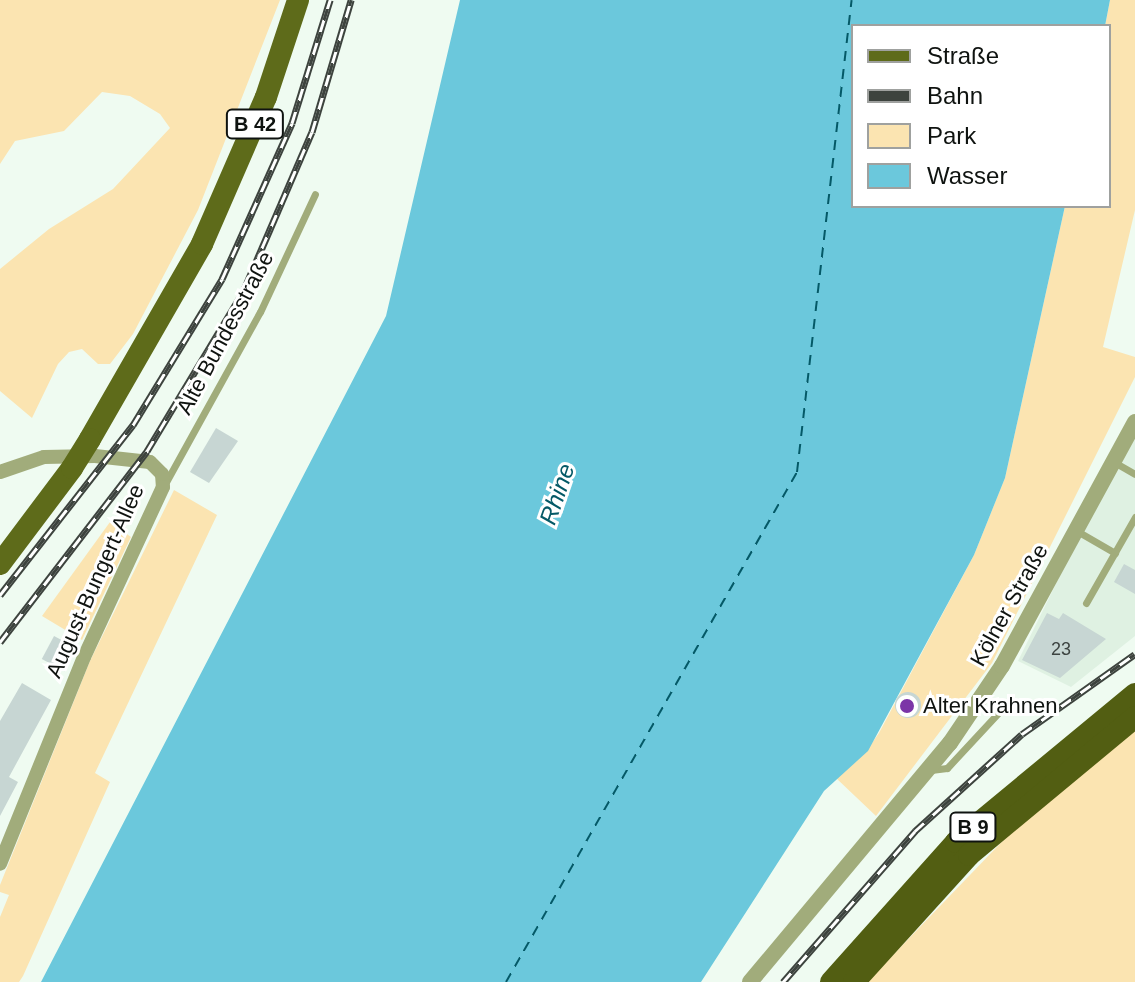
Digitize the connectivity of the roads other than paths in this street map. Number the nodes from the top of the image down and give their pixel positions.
1 (298, 0) edge
2 (315, 194) dead end
3 (1135, 422) edge
4 (1114, 462) junction
5 (0, 472) edge
6 (1135, 474) edge
7 (163, 487) junction
8 (1135, 517) edge
9 (1075, 530) junction
10 (1115, 553) junction
11 (0, 564) edge
12 (1086, 603) dead end
13 (1135, 694) edge
14 (1000, 711) dead end
15 (1135, 717) edge
16 (930, 770) junction
17 (0, 864) edge
18 (750, 982) edge
19 (831, 982) edge
20 (854, 982) edge

1 - 11 main road, B 42, bridge
2 - 7 lane, Alte Bundesstraße
3 - 4 street, Kölner Straße
4 - 6 lane
4 - 9 street, Kölner Straße
5 - 7 street, August-Bungert-Allee
7 - 17 street, August-Bungert-Allee
8 - 10 lane
9 - 10 lane
9 - 16 street, Kölner Straße
10 - 12 lane
13 - 19 highway, B 9
14 - 16 lane
15 - 20 highway, B 9
16 - 18 street, Kölner Straße

